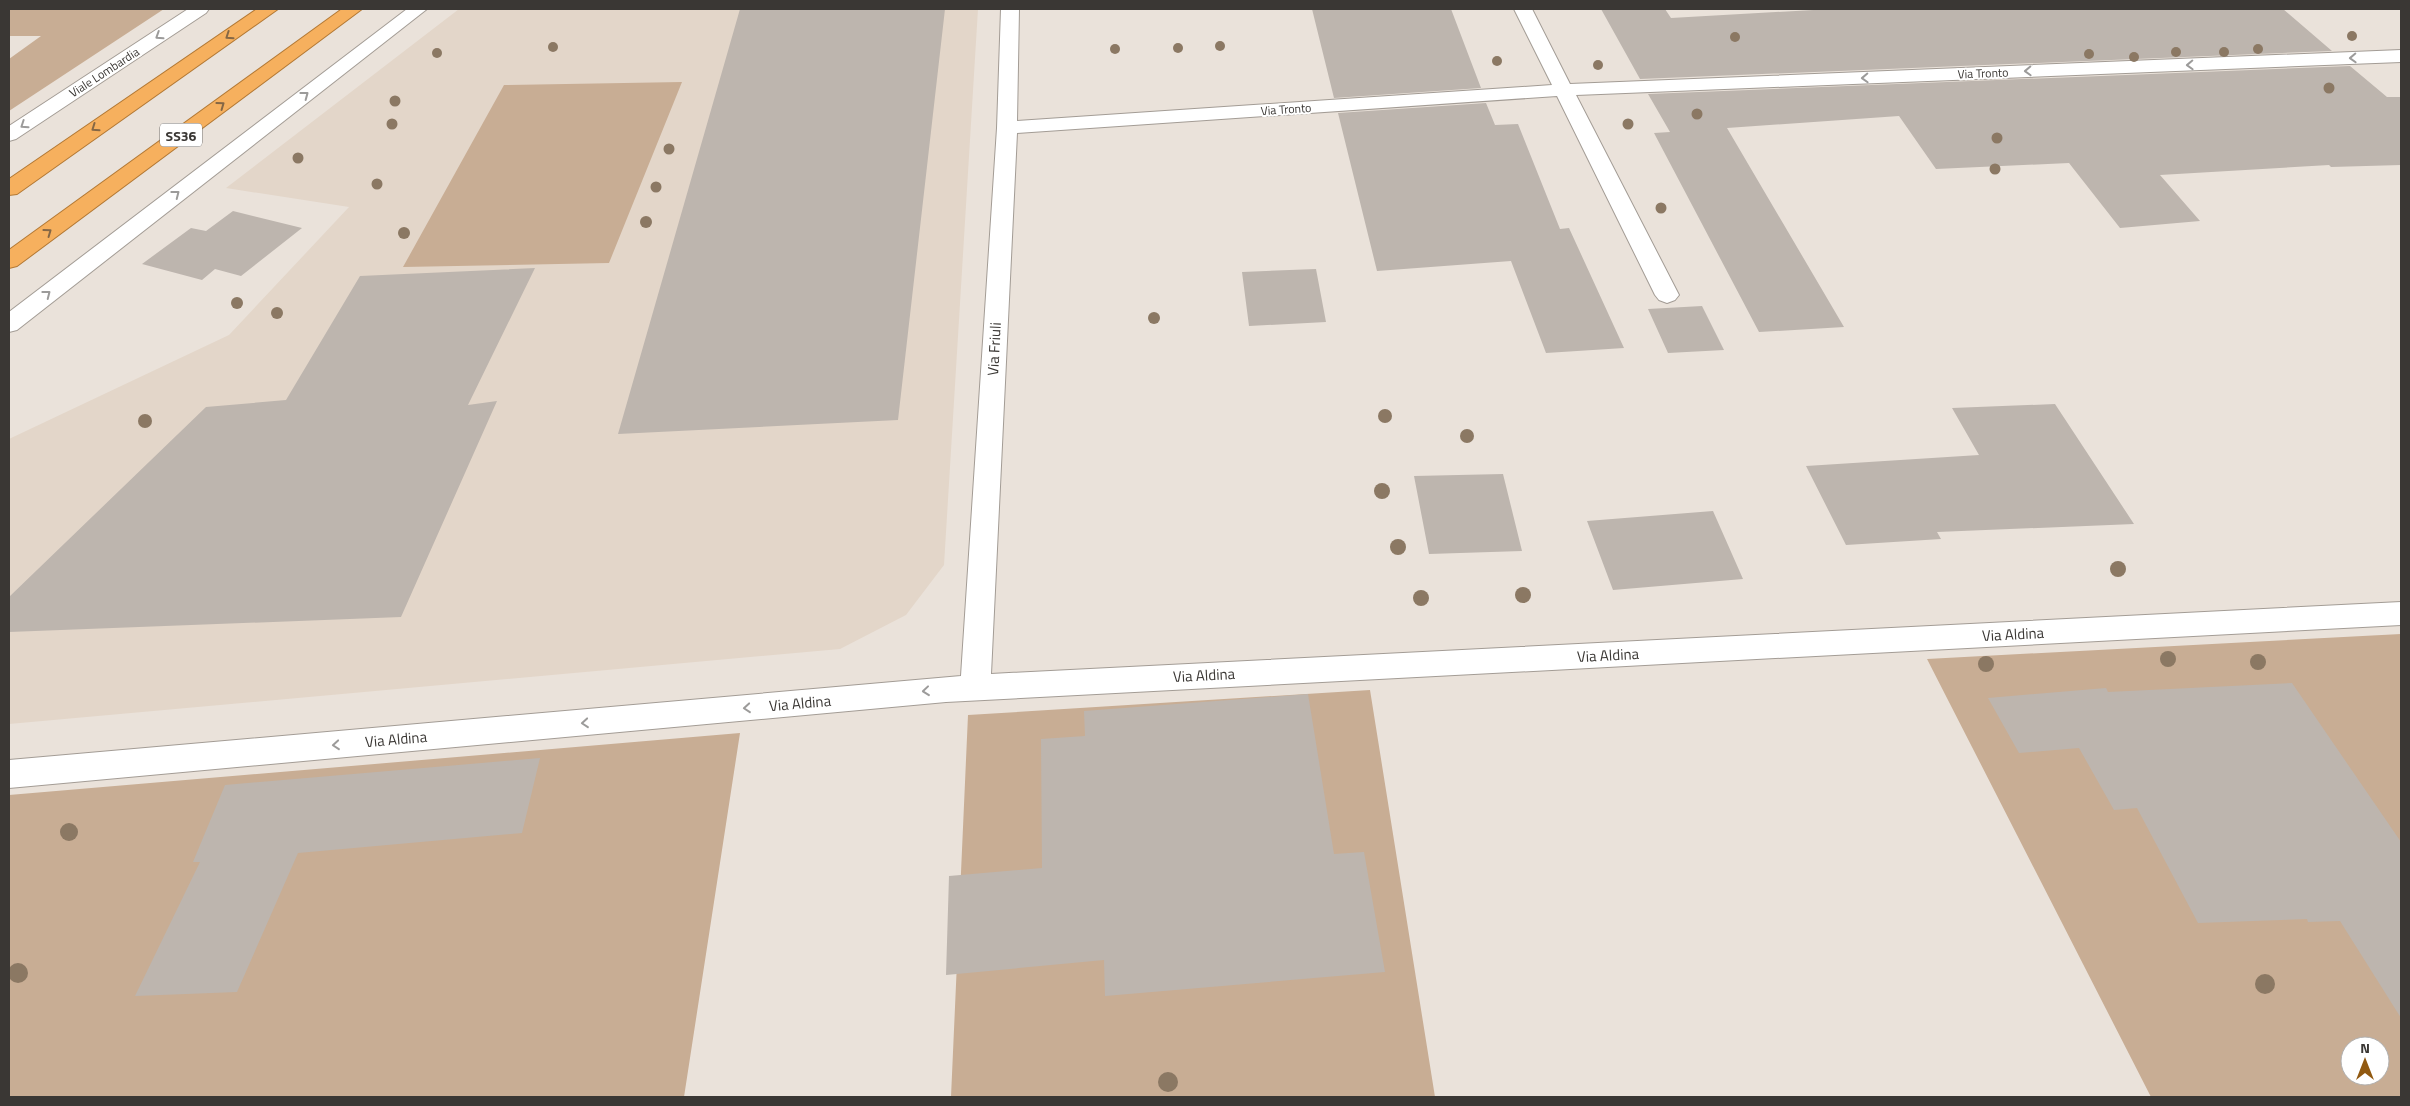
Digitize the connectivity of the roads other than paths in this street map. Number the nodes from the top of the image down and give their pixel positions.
1 (200, 9) edge
2 (270, 9) edge
3 (353, 9) edge
4 (418, 9) edge
5 (1010, 9) edge
6 (1522, 9) edge
7 (2401, 56) edge
8 (1565, 90) junction
9 (1007, 128) junction
10 (9, 135) edge
11 (9, 189) edge
12 (9, 261) edge
13 (1667, 295) dead end
14 (9, 324) edge
15 (2401, 614) edge
16 (975, 689) junction
17 (9, 774) edge

1 -> 10 street, Viale Lombardia
2 -> 11 highway
12 -> 3 highway, SS36
14 -> 4 street
5 - 9 street, Via Friuli
6 - 8 street
7 -> 8 street, Via Tronto
8 - 9 street, Via Tronto
8 - 13 street
9 - 16 street, Via Friuli
15 - 16 street, Via Aldina
16 -> 17 street, Via Aldina

